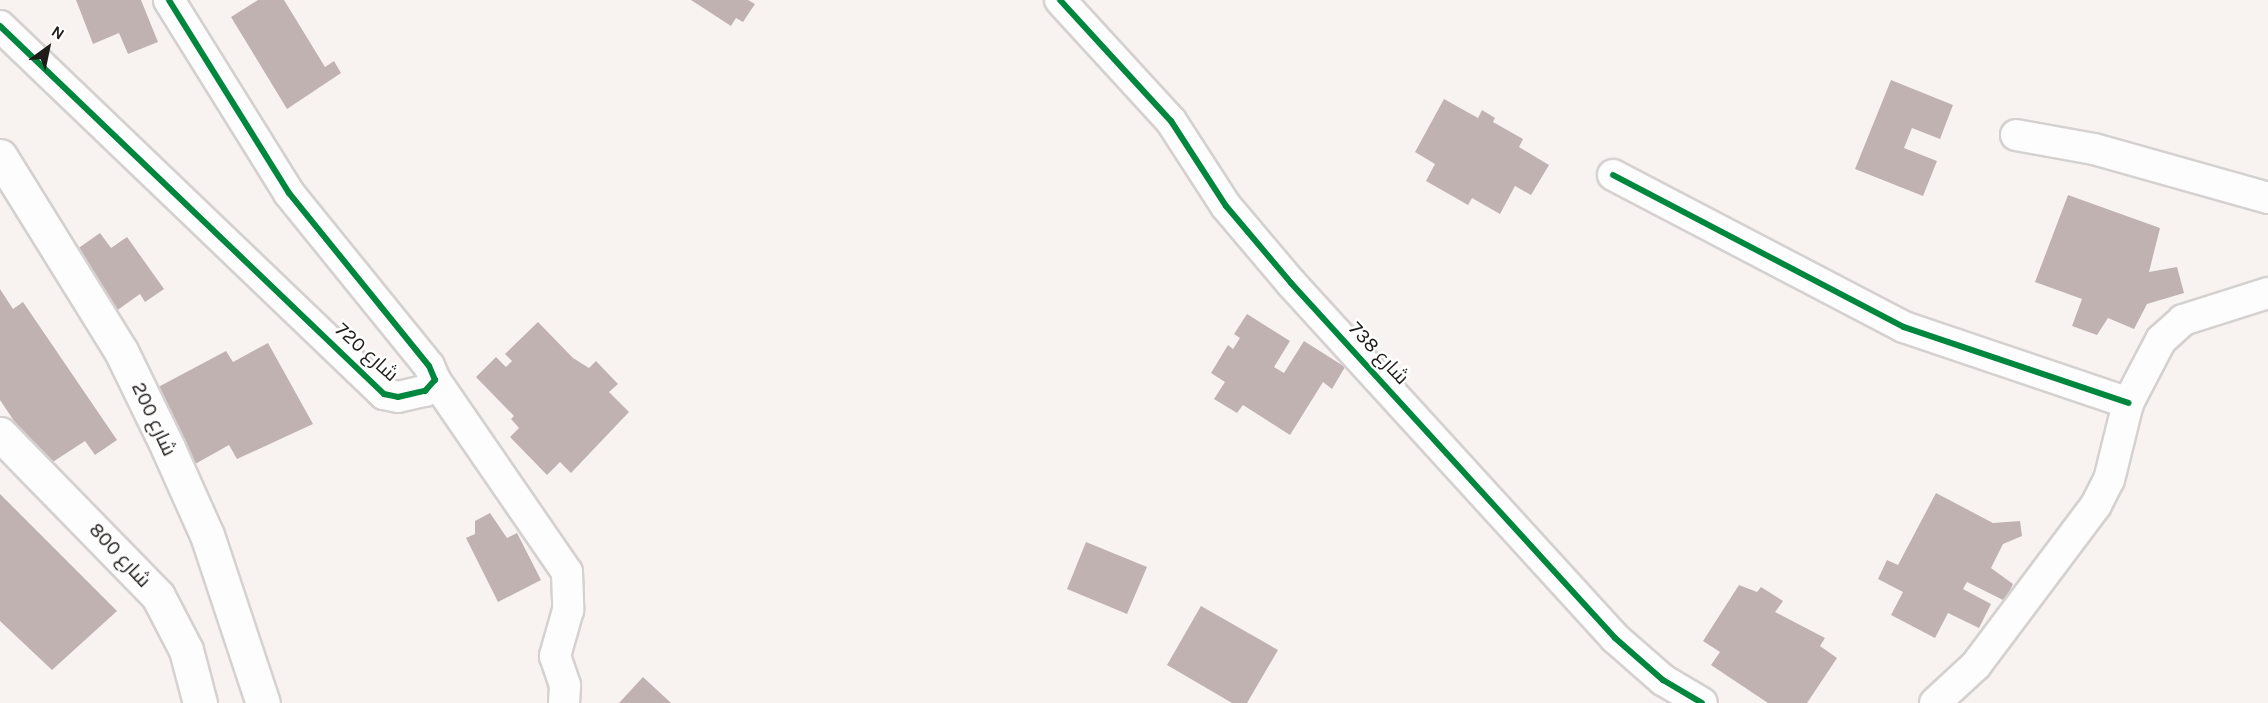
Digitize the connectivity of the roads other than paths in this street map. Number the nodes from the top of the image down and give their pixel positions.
1 (169, 0) edge
2 (1060, 0) edge
3 (0, 27) edge
4 (2016, 135) dead end
5 (0, 156) edge
6 (1613, 175) dead end
7 (2268, 198) edge
8 (2268, 293) edge
9 (435, 380) junction
10 (2128, 403) junction
11 (0, 434) edge
12 (1945, 700) edge
13 (200, 703) edge
14 (263, 703) edge
15 (564, 703) edge
16 (1702, 703) edge

1 - 9 street, شارع 720
2 - 16 street, شارع 738
3 - 9 street, شارع 720
4 - 7 street
5 - 14 main road, شارع 200
6 - 10 street
8 - 10 street
9 - 15 street
10 - 12 street
11 - 13 main road, شارع 800

